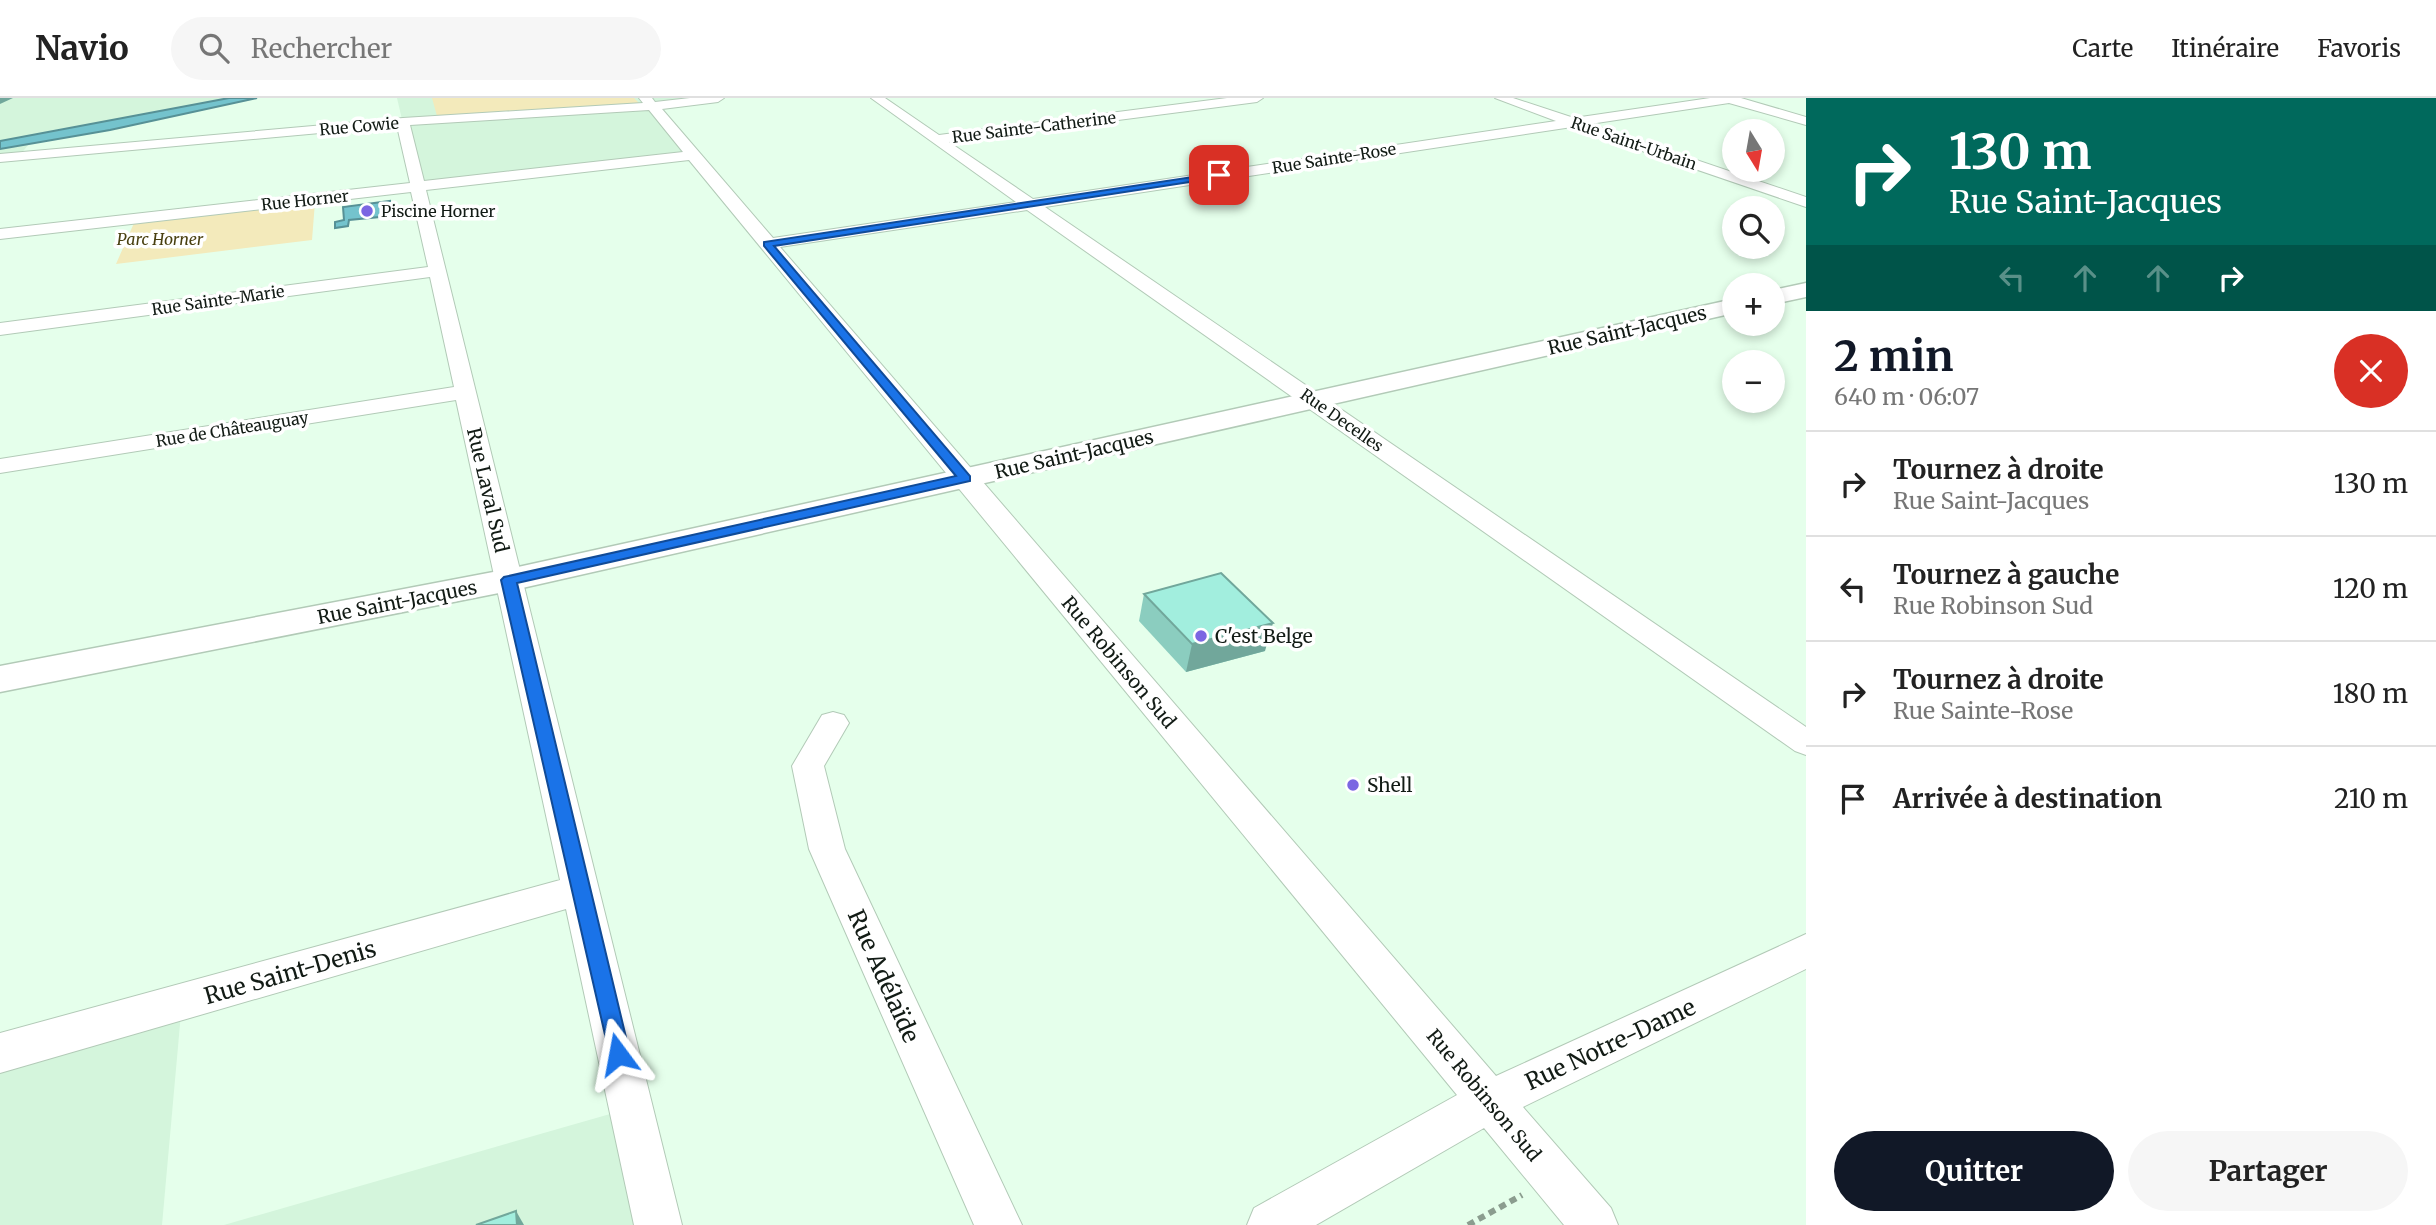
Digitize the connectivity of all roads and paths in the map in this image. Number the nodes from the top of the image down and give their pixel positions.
1 (718, 98) edge
2 (877, 98) edge
3 (1257, 98) edge
4 (1501, 98) edge
5 (1730, 98) edge
6 (648, 102) edge
7 (1806, 121) edge
8 (402, 122) junction
9 (1571, 122) junction
10 (937, 139) junction
11 (692, 155) junction
12 (0, 158) edge
13 (418, 188) junction
14 (1806, 202) edge
15 (1030, 204) junction
16 (0, 234) edge
17 (767, 244) junction
18 (437, 271) junction
19 (1806, 290) edge
20 (1785, 294) edge
21 (1722, 309) edge
22 (0, 329) edge
23 (465, 392) junction
24 (1313, 401) junction
25 (0, 467) edge
26 (965, 478) junction
27 (509, 580) junction
28 (0, 680) edge
29 (833, 723) dead end
30 (1806, 743) edge
31 (580, 890) junction
32 (1806, 951) edge
33 (0, 1053) edge
34 (1489, 1101) junction
35 (1554, 1178) junction
36 (658, 1225) edge
37 (998, 1225) edge
38 (1271, 1225) edge
39 (1468, 1225) edge
40 (1594, 1225) edge

1 - 6 street, Rue Cowie
2 - 10 street, Rue Decelles
3 - 10 street, Rue Sainte-Catherine
4 - 9 street, Rue Saint-Urbain
5 - 7 street
5 - 9 street, Rue Sainte-Rose
6 - 8 street, Rue Cowie
6 - 11 street, Rue Robinson Sud
8 - 12 street, Rue Cowie
8 - 13 street, Rue Laval Sud
9 - 14 street, Rue Saint-Urbain
9 - 15 street, Rue Sainte-Rose
10 - 15 street, Rue Decelles
11 - 13 street, Rue Horner
11 - 17 street, Rue Robinson Sud
13 - 16 street, Rue Horner
13 - 18 street, Rue Laval Sud
15 - 17 street, Rue Sainte-Rose
15 - 24 street, Rue Decelles
17 - 26 street, Rue Robinson Sud
18 - 22 street, Rue Sainte-Marie
18 - 23 street, Rue Laval Sud
19 - 20 main road
21 - 24 main road, Rue Saint-Jacques
23 - 25 street, Rue de Châteauguay
23 - 27 street, Rue Laval Sud
24 - 26 main road, Rue Saint-Jacques
24 - 30 street, Rue Decelles
26 - 27 main road, Rue Saint-Jacques
26 - 34 street, Rue Robinson Sud
27 - 28 main road, Rue Saint-Jacques
27 - 31 street, Rue Laval Sud
29 - 37 street, Rue Adélaïde
31 - 33 street, Rue Saint-Denis
31 - 36 street, Rue Laval Sud
32 - 34 street, Rue Notre-Dame
34 - 35 street, Rue Robinson Sud
34 - 38 street, Rue Notre-Dame
35 - 39 path
35 - 40 street, Rue Robinson Sud

